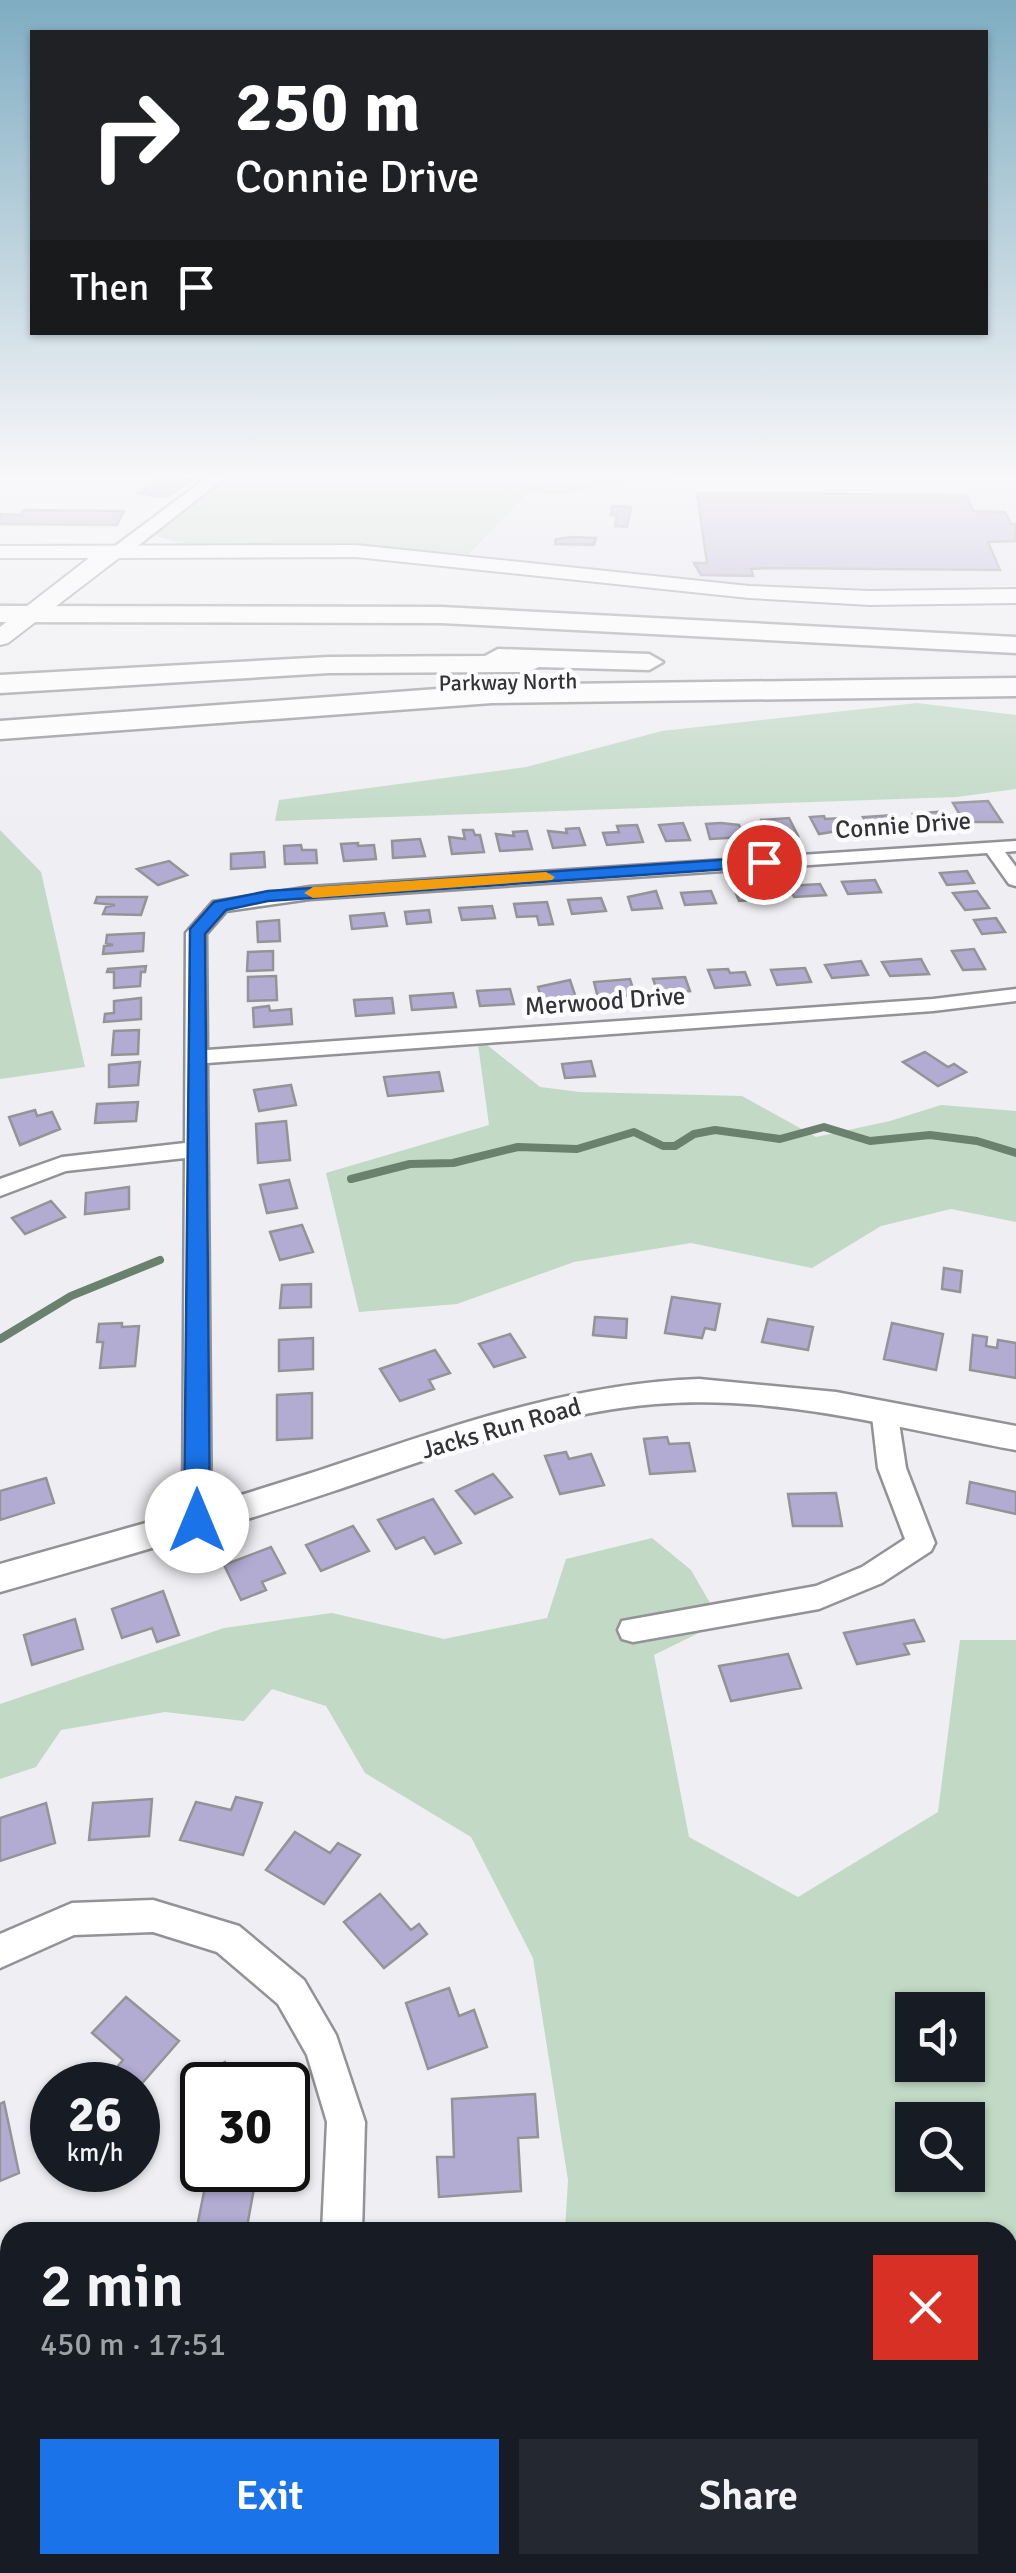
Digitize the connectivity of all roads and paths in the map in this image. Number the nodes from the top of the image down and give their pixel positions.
1 (51, 596) edge
2 (66, 596) edge
3 (842, 596) edge
4 (1011, 596) edge
5 (9, 627) edge
6 (1016, 646) edge
7 (1016, 658) edge
8 (0, 659) edge
9 (675, 662) dead end
10 (712, 664) dead end
11 (1016, 673) edge
12 (0, 684) edge
13 (1016, 686) edge
14 (0, 694) edge
15 (0, 730) edge
16 (1016, 846) edge
17 (992, 847) junction
18 (1016, 880) edge
19 (1016, 995) edge
20 (198, 1057) junction
21 (199, 1149) junction
22 (0, 1188) edge
23 (885, 1416) junction
24 (1016, 1438) edge
25 (197, 1521) junction
26 (0, 1578) edge
27 (633, 1630) dead end
28 (0, 1951) edge
29 (342, 2222) edge

1 - 5 main road
2 - 5 main road
3 - 4 main road
5 - 6 highway
5 - 7 highway, Parkway North
8 - 9 highway
10 - 11 highway
11 - 12 highway
13 - 14 highway, Parkway North
13 - 15 highway
16 - 17 street, Connie Drive
17 - 18 street
17 - 20 street, Connie Drive
19 - 20 street, Merwood Drive
20 - 21 street, Connie Drive
21 - 22 street
21 - 25 street, Connie Drive
23 - 24 street, Jacks Run Road
23 - 25 street, Jacks Run Road
23 - 27 street
25 - 26 street, Jacks Run Road
28 - 29 street

